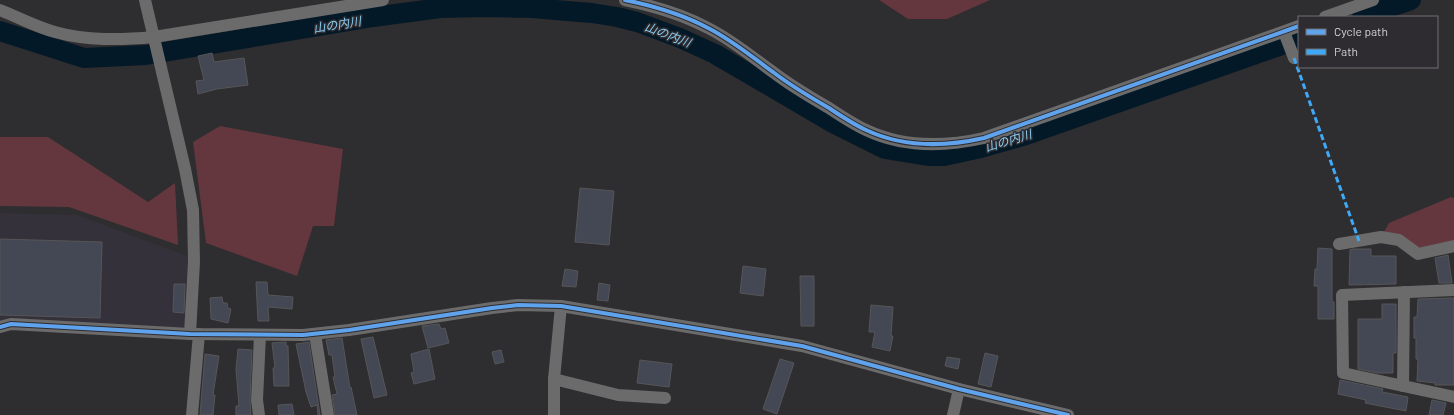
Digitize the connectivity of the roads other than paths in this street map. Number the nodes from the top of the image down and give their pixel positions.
1 (145, 0) edge
2 (383, 0) edge
3 (625, 0) edge
4 (1373, 0) edge
5 (0, 10) edge
6 (1329, 16) edge
7 (1298, 26) edge
8 (1284, 32) junction
9 (154, 37) junction
10 (1294, 58) dead end
11 (1339, 244) dead end
12 (1454, 246) edge
13 (1454, 290) edge
14 (1404, 292) junction
15 (561, 306) junction
16 (0, 327) edge
17 (195, 334) junction
18 (315, 334) junction
19 (260, 335) junction
20 (554, 379) junction
21 (1403, 386) junction
22 (959, 389) junction
23 (1454, 397) edge
24 (665, 398) dead end
25 (192, 415) edge
26 (259, 415) edge
27 (328, 415) edge
28 (554, 415) edge
29 (953, 415) edge
30 (1068, 415) edge

1 - 9 street
2 - 9 street
3 - 8 street
4 - 6 street
5 - 9 street
7 - 8 street
8 - 10 street
9 - 17 street
11 - 12 street
13 - 14 street
14 - 21 street
14 - 21 street
15 - 18 street
15 - 20 street
15 - 22 street
16 - 17 street
17 - 19 street
17 - 25 street
18 - 19 street
18 - 27 street
19 - 26 street
20 - 24 street
20 - 28 street
21 - 23 street
22 - 29 street
22 - 30 street

